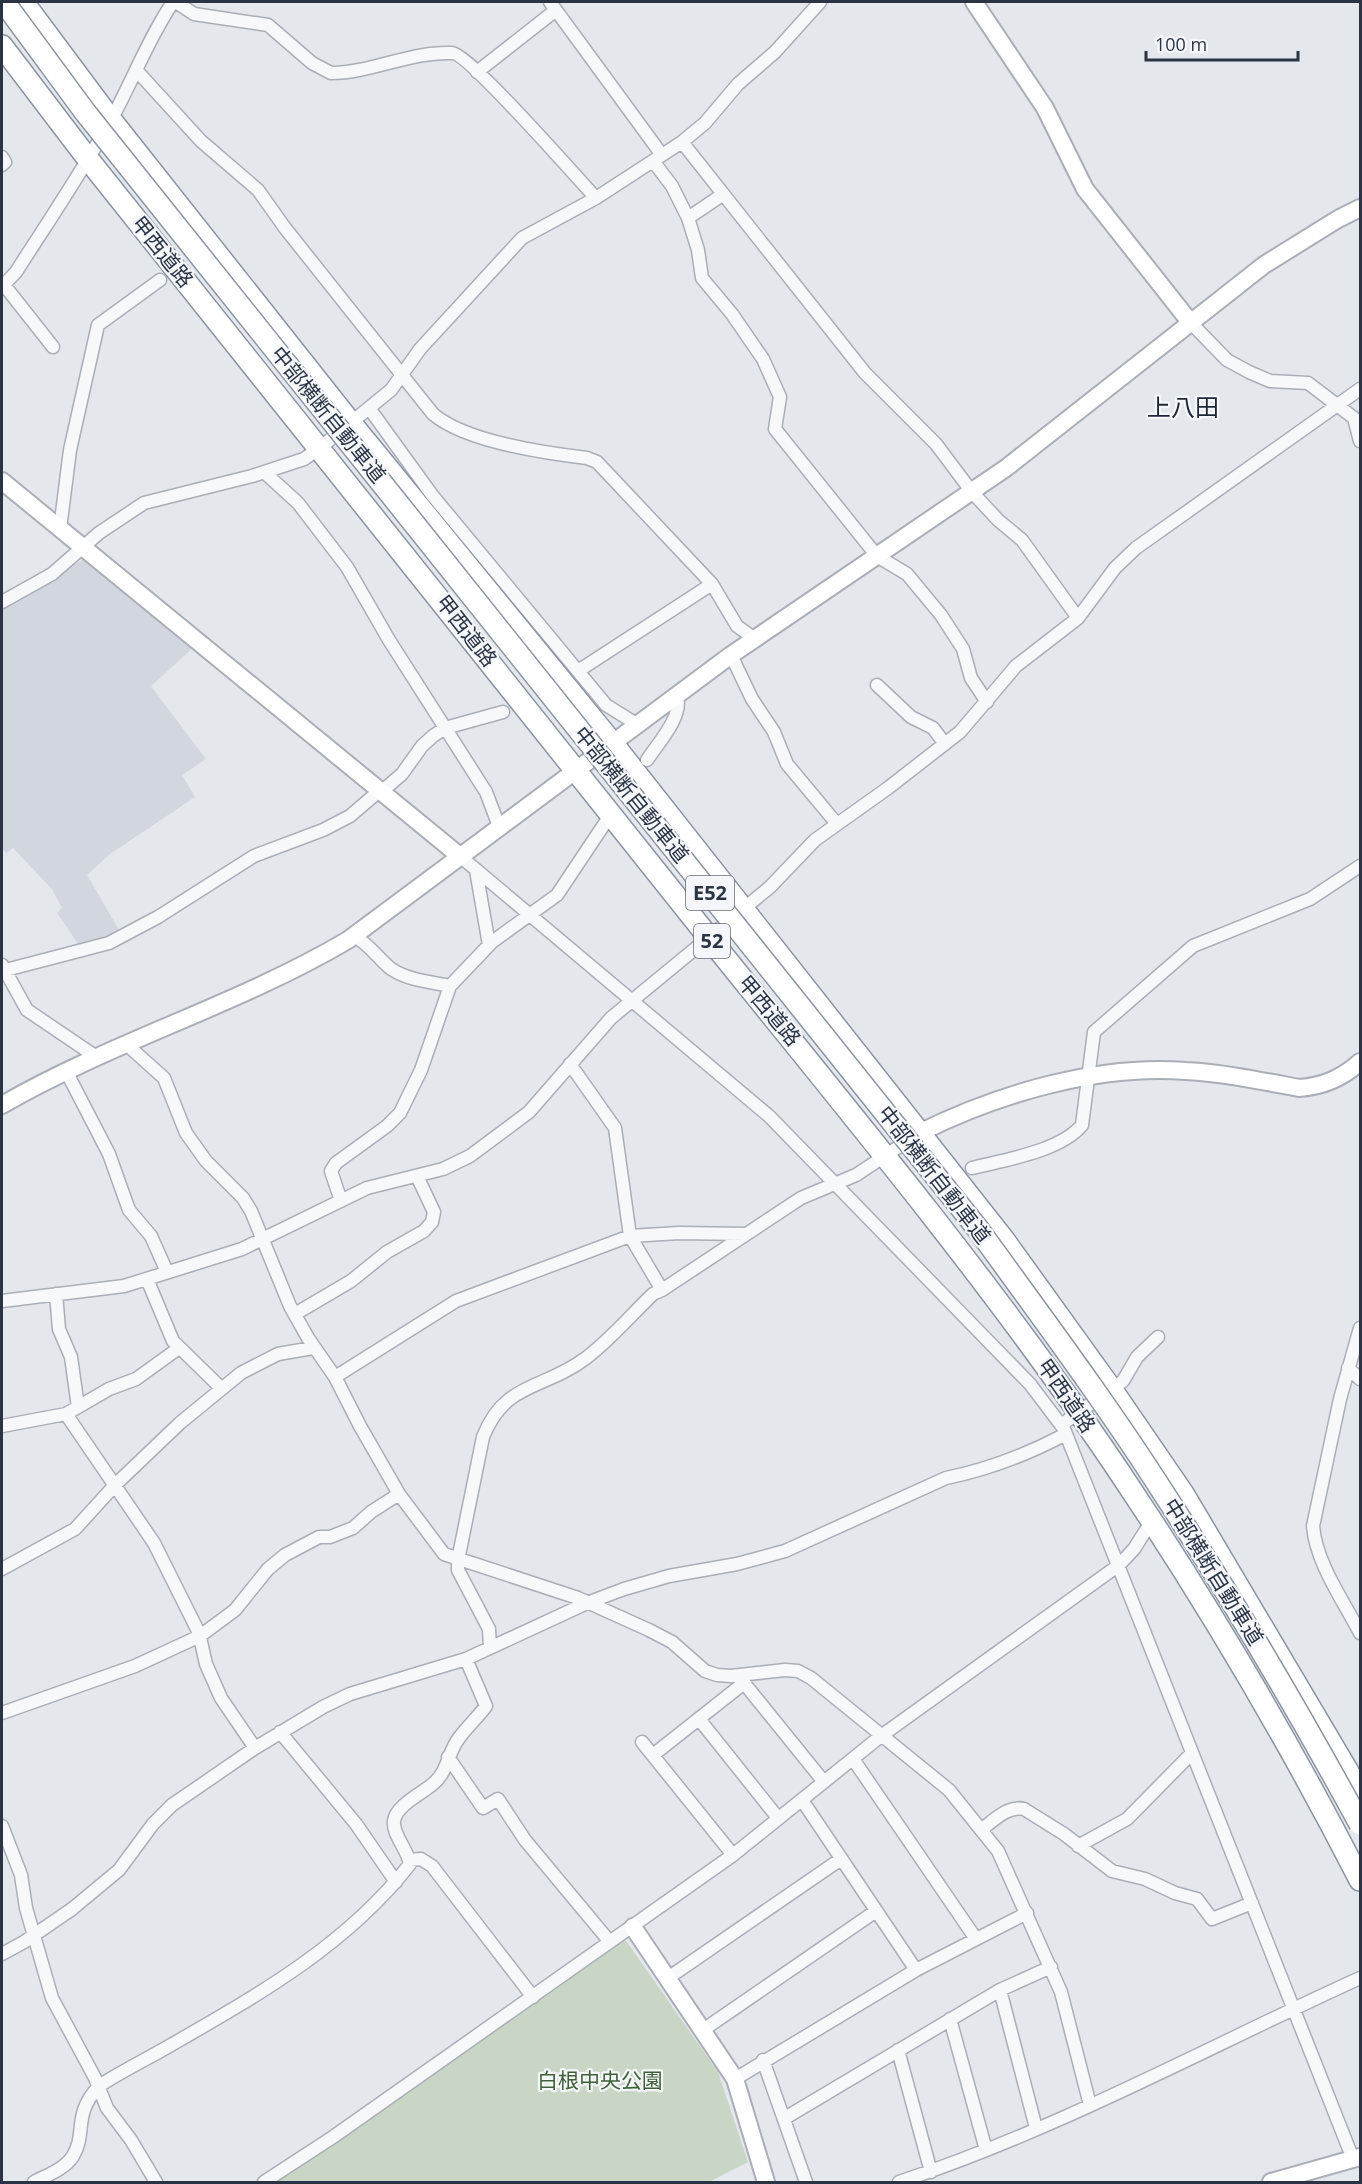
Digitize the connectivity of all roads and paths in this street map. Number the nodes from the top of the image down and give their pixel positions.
1 (4, 2) edge
2 (13, 2) edge
3 (23, 2) edge
4 (174, 2) edge
5 (820, 2) edge
6 (974, 2) edge
7 (553, 6) edge
8 (2, 46) edge
9 (137, 71) junction
10 (477, 72) junction
11 (111, 120) junction
12 (682, 142) junction
13 (2, 157) edge
14 (658, 158) junction
15 (88, 159) junction
16 (2, 165) edge
17 (722, 195) junction
18 (596, 198) junction
19 (1360, 208) edge
20 (688, 218) junction
21 (160, 280) dead end
22 (3, 286) edge
23 (1190, 322) junction
24 (53, 347) dead end
25 (402, 375) junction
26 (1360, 389) edge
27 (1340, 406) junction
28 (369, 408) junction
29 (1357, 418) edge
30 (350, 422) junction
31 (1360, 441) edge
32 (321, 447) junction
33 (264, 472) junction
34 (2, 481) edge
35 (972, 492) junction
36 (60, 529) junction
37 (82, 547) junction
38 (877, 556) junction
39 (712, 584) junction
40 (2, 602) edge
41 (1078, 618) junction
42 (755, 639) junction
43 (731, 656) junction
44 (578, 671) junction
45 (877, 685) dead end
46 (677, 696) junction
47 (987, 702) junction
48 (503, 712) dead end
49 (638, 725) junction
50 (445, 728) junction
51 (613, 744) junction
52 (945, 744) junction
53 (647, 760) dead end
54 (578, 771) junction
55 (379, 792) junction
56 (611, 814) junction
57 (837, 824) junction
58 (500, 829) junction
59 (461, 857) junction
60 (1360, 866) edge
61 (476, 870) junction
62 (743, 909) junction
63 (529, 914) junction
64 (354, 936) junction
65 (709, 938) junction
66 (489, 945) junction
67 (2, 969) edge
68 (450, 986) junction
69 (632, 1000) junction
70 (125, 1044) junction
71 (95, 1056) junction
72 (1360, 1062) edge
73 (570, 1064) junction
74 (66, 1071) junction
75 (1090, 1076) junction
76 (2, 1105) edge
77 (921, 1132) junction
78 (887, 1155) junction
79 (972, 1168) dead end
80 (417, 1176) junction
81 (837, 1184) junction
82 (341, 1201) junction
83 (745, 1234) junction
84 (630, 1236) junction
85 (263, 1240) junction
86 (167, 1272) junction
87 (147, 1279) junction
88 (662, 1290) junction
89 (56, 1294) junction
90 (2, 1301) edge
91 (295, 1314) junction
92 (1360, 1328) edge
93 (1158, 1337) dead end
94 (179, 1348) junction
95 (313, 1348) junction
96 (1348, 1368) junction
97 (335, 1377) junction
98 (1360, 1379) edge
99 (221, 1388) junction
100 (1112, 1390) junction
101 (78, 1407) junction
102 (1078, 1412) junction
103 (66, 1414) junction
104 (2, 1426) edge
105 (1064, 1429) junction
106 (115, 1485) junction
107 (399, 1494) junction
108 (1151, 1522) junction
109 (458, 1560) junction
110 (1119, 1565) junction
111 (2, 1569) edge
112 (587, 1603) junction
113 (1357, 1616) edge
114 (1360, 1633) edge
115 (200, 1636) junction
116 (490, 1647) junction
117 (466, 1659) junction
118 (744, 1679) junction
119 (2, 1713) edge
120 (699, 1719) junction
121 (280, 1732) junction
122 (881, 1736) junction
123 (642, 1742) dead end
124 (255, 1748) junction
125 (1192, 1753) junction
126 (652, 1755) junction
127 (448, 1757) junction
128 (853, 1759) junction
129 (824, 1782) junction
130 (1360, 1792) edge
131 (802, 1800) junction
132 (1360, 1807) edge
133 (778, 1818) junction
134 (1360, 1824) edge
135 (2, 1826) edge
136 (981, 1830) junction
137 (1078, 1846) junction
138 (733, 1855) junction
139 (841, 1858) junction
140 (410, 1860) junction
141 (1360, 1880) edge
142 (396, 1882) junction
143 (1252, 1903) junction
144 (876, 1911) junction
145 (1027, 1913) junction
146 (633, 1927) junction
147 (33, 1936) junction
148 (976, 1939) junction
149 (610, 1942) junction
150 (2, 1954) edge
151 (1052, 1967) junction
152 (916, 1970) junction
153 (668, 1978) junction
154 (1360, 1978) edge
155 (999, 1990) junction
156 (533, 1997) junction
157 (1295, 2009) junction
158 (950, 2019) junction
159 (703, 2031) junction
160 (898, 2050) junction
161 (763, 2061) junction
162 (735, 2079) junction
163 (99, 2086) junction
164 (1090, 2104) junction
165 (785, 2118) junction
166 (1036, 2128) junction
167 (986, 2150) junction
168 (1357, 2158) edge
169 (931, 2172) junction
170 (34, 2182) edge
171 (156, 2182) edge
172 (264, 2182) edge
173 (766, 2182) edge
174 (806, 2182) edge
175 (899, 2182) edge
176 (1271, 2182) edge

1 - 134 highway, 中部横断自動車道 / E52, bridge
2 - 132 highway, 中部横断自動車道 / E52
3 - 11 highway, 甲西道路 / 52
4 - 9 street
4 - 10 street
5 - 12 street
6 - 23 street
7 - 10 street
7 - 14 street
8 - 15 highway, 甲西道路 / 52
9 - 11 street
9 - 25 street
10 - 18 street
11 - 15 street
11 - 30 highway, 甲西道路 / 52
12 - 14 street
12 - 17 street
13 - 16 street
14 - 18 street
14 - 20 street
15 - 22 street
15 - 32 highway, 甲西道路 / 52
17 - 20 street
17 - 35 street
18 - 25 street
19 - 23 street
20 - 38 street
21 - 36 street
22 - 24 street
23 - 27 street
23 - 35 street
25 - 28 street
25 - 39 street
26 - 27 street
27 - 29 street
27 - 41 street
28 - 30 street
28 - 44 street
29 - 31 street
30 - 32 street
30 - 51 highway, 甲西道路 / 52
32 - 33 street
32 - 54 highway, 甲西道路 / 52
33 - 37 street
33 - 50 street
34 - 36 street
35 - 38 street
35 - 41 street
36 - 37 street
37 - 40 street
37 - 55 street
38 - 42 street
38 - 47 street
39 - 42 street
39 - 44 street
41 - 47 street
42 - 43 street
43 - 46 street
43 - 57 street
44 - 49 street
45 - 52 street
46 - 49 street
46 - 53 street
47 - 52 street
48 - 50 street
49 - 51 street
50 - 55 street
50 - 58 street
51 - 54 street
51 - 62 highway, 甲西道路 / 52
52 - 57 street
54 - 56 highway, 甲西道路 / 52
54 - 58 street
55 - 59 street
55 - 67 street
56 - 63 street
56 - 65 highway, 甲西道路 / 52
57 - 62 street
58 - 59 street
59 - 61 street
59 - 64 street
60 - 75 street
61 - 63 street
61 - 66 street
62 - 65 street
62 - 77 highway, 甲西道路 / 52
63 - 66 street
63 - 69 street
64 - 68 street
64 - 70 street
65 - 69 street
65 - 78 highway, 甲西道路 / 52
66 - 68 street
67 - 71 street
68 - 82 street
69 - 73 street
69 - 81 street
70 - 71 street
70 - 85 street
71 - 74 street
72 - 75 street
73 - 80 street
73 - 84 street
74 - 76 street
74 - 86 street
75 - 77 street
75 - 79 street
77 - 78 street
77 - 100 highway, 甲西道路 / 52
78 - 81 street
78 - 102 highway, 甲西道路 / 52
80 - 82 street
80 - 91 street
81 - 83 street
81 - 105 street
82 - 85 street
83 - 84 street
83 - 88 street
84 - 88 street
84 - 97 street
85 - 86 street
85 - 91 street
86 - 87 street
87 - 89 street
87 - 94 street
88 - 109 street
89 - 90 street
89 - 101 street
91 - 95 street
92 - 96 street
93 - 100 street
94 - 99 street
94 - 101 street
95 - 97 street
95 - 99 street
96 - 98 street
96 - 113 street
97 - 107 street
99 - 106 street
100 - 102 street
100 - 130 highway, 甲西道路 / 52
101 - 103 street
102 - 105 street
102 - 108 highway, 甲西道路 / 52
103 - 104 street
103 - 106 street
105 - 110 street
105 - 112 street
106 - 111 street
106 - 115 street
107 - 109 street
107 - 115 street
108 - 110 street
108 - 141 highway, 甲西道路 / 52
109 - 112 street
109 - 116 street
110 - 122 street
110 - 125 street
112 - 116 street
112 - 118 street
113 - 114 street
115 - 119 street
115 - 124 street
116 - 117 street
117 - 121 street
117 - 127 street
118 - 120 street
118 - 122 street
118 - 129 street
120 - 126 street
120 - 133 street
121 - 124 street
121 - 142 street
122 - 128 street
122 - 136 street
123 - 126 street
124 - 147 street
125 - 137 street
125 - 143 street
126 - 138 street
127 - 140 street
127 - 149 street
128 - 129 street
128 - 148 street
129 - 131 street
131 - 133 street
131 - 139 street
133 - 138 street
135 - 147 street
136 - 137 street
136 - 145 street
137 - 143 street
138 - 146 street
139 - 144 street
139 - 153 street
140 - 142 street
140 - 156 street
142 - 163 street
143 - 157 street
144 - 152 street
144 - 159 street
145 - 148 street
145 - 151 street
146 - 149 street
146 - 153 street
147 - 150 street
147 - 163 street
148 - 152 street
149 - 156 street
151 - 155 street
151 - 164 street
152 - 161 street
153 - 159 street
154 - 157 street
155 - 158 street
155 - 166 street
156 - 172 street
157 - 164 street
157 - 168 street
158 - 160 street
158 - 167 street
159 - 162 street
160 - 165 street
160 - 169 street
161 - 162 street
161 - 165 street
162 - 173 street
163 - 170 street
163 - 171 street
164 - 166 street
165 - 174 street
166 - 167 street
167 - 169 street
168 - 176 street
169 - 175 street

